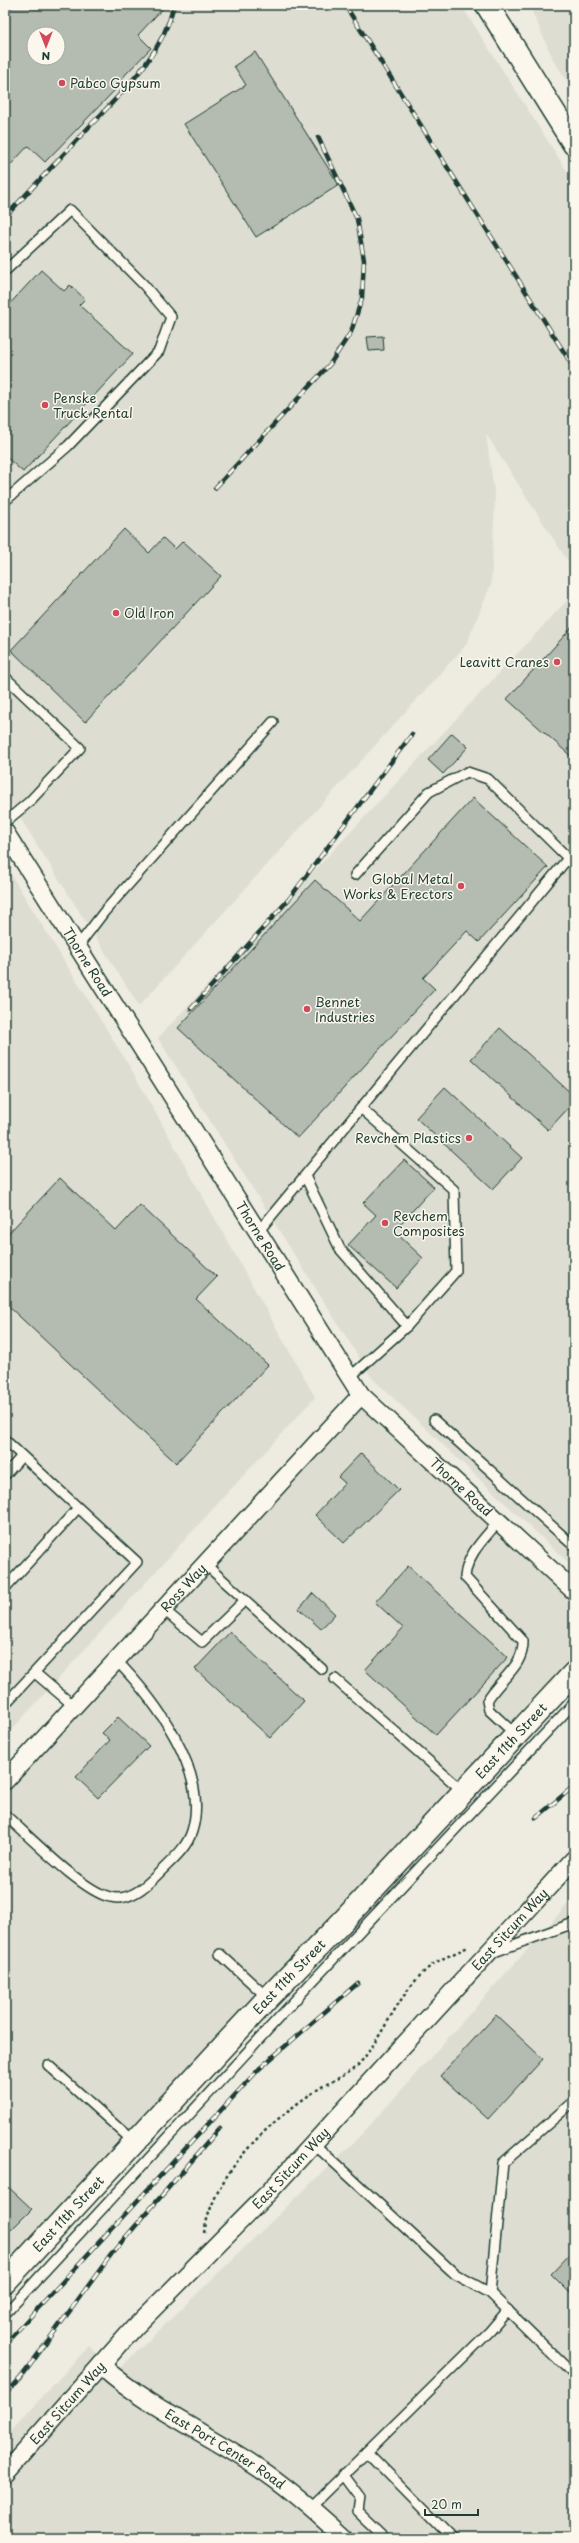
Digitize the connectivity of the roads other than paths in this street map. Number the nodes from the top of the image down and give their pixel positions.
1 (487, 5) edge
2 (574, 144) edge
3 (5, 270) edge
4 (5, 501) edge
5 (5, 677) edge
6 (273, 722) dead end
7 (5, 822) edge
8 (5, 832) edge
9 (574, 851) edge
10 (568, 858) junction
11 (355, 875) dead end
12 (78, 946) junction
13 (362, 1109) junction
14 (305, 1176) junction
15 (258, 1232) junction
16 (407, 1326) junction
17 (350, 1377) junction
18 (361, 1395) junction
19 (434, 1420) dead end
20 (5, 1440) edge
21 (22, 1456) junction
22 (5, 1475) edge
23 (78, 1508) junction
24 (498, 1522) junction
25 (574, 1546) edge
26 (205, 1564) junction
27 (5, 1588) edge
28 (574, 1591) edge
29 (245, 1600) junction
30 (163, 1609) junction
31 (116, 1660) junction
32 (322, 1669) dead end
33 (35, 1673) junction
34 (574, 1673) edge
35 (335, 1679) dead end
36 (574, 1703) edge
37 (5, 1704) edge
38 (74, 1706) junction
39 (517, 1736) junction
40 (5, 1781) edge
41 (464, 1792) junction
42 (5, 1815) edge
43 (574, 1859) edge
44 (574, 1923) edge
45 (220, 1954) dead end
46 (487, 1954) junction
47 (268, 1998) junction
48 (48, 2065) dead end
49 (574, 2101) edge
50 (134, 2142) junction
51 (313, 2143) junction
52 (5, 2282) edge
53 (490, 2293) junction
54 (508, 2310) junction
55 (5, 2314) edge
56 (101, 2365) junction
57 (574, 2375) edge
58 (367, 2452) junction
59 (5, 2473) edge
60 (343, 2474) junction
61 (310, 2508) junction
62 (344, 2538) edge
63 (385, 2538) edge
64 (452, 2538) edge

1 - 2 street
3 - 4 lane
5 - 7 lane
6 - 12 lane
8 - 12 street, Thorne Road
9 - 10 lane
10 - 11 lane
10 - 13 lane
12 - 15 street, Thorne Road
13 - 14 lane
13 - 16 lane
14 - 15 lane
14 - 16 lane
15 - 17 street, Thorne Road
16 - 17 lane
17 - 18 street, Thorne Road
18 - 24 street, Thorne Road
18 - 26 street, Ross Way
19 - 25 lane
20 - 21 lane
21 - 22 lane
21 - 23 lane
23 - 27 lane
23 - 33 lane
24 - 28 street, Thorne Road
24 - 39 lane
26 - 29 lane
26 - 30 street, Ross Way
29 - 30 lane
29 - 32 lane
30 - 31 street, Ross Way
31 - 38 street, Ross Way
31 - 42 lane
33 - 37 lane
33 - 38 lane
34 - 39 street, East 11th Street
35 - 41 lane
36 - 55 lane
38 - 40 street, Ross Way
39 - 41 street, East 11th Street
41 - 47 street, East 11th Street
43 - 46 street, East Sitcum Way
44 - 46 lane
45 - 47 lane
46 - 51 street, East Sitcum Way
47 - 50 street, East 11th Street
48 - 50 lane
49 - 53 lane
50 - 52 street, East 11th Street
51 - 53 lane
51 - 56 street, East Sitcum Way
53 - 54 lane
54 - 57 lane
54 - 58 lane
56 - 59 street, East Sitcum Way
56 - 61 street, East Port Center Road
58 - 60 lane
58 - 64 lane
60 - 61 lane
60 - 63 lane
61 - 62 street, East Port Center Road

